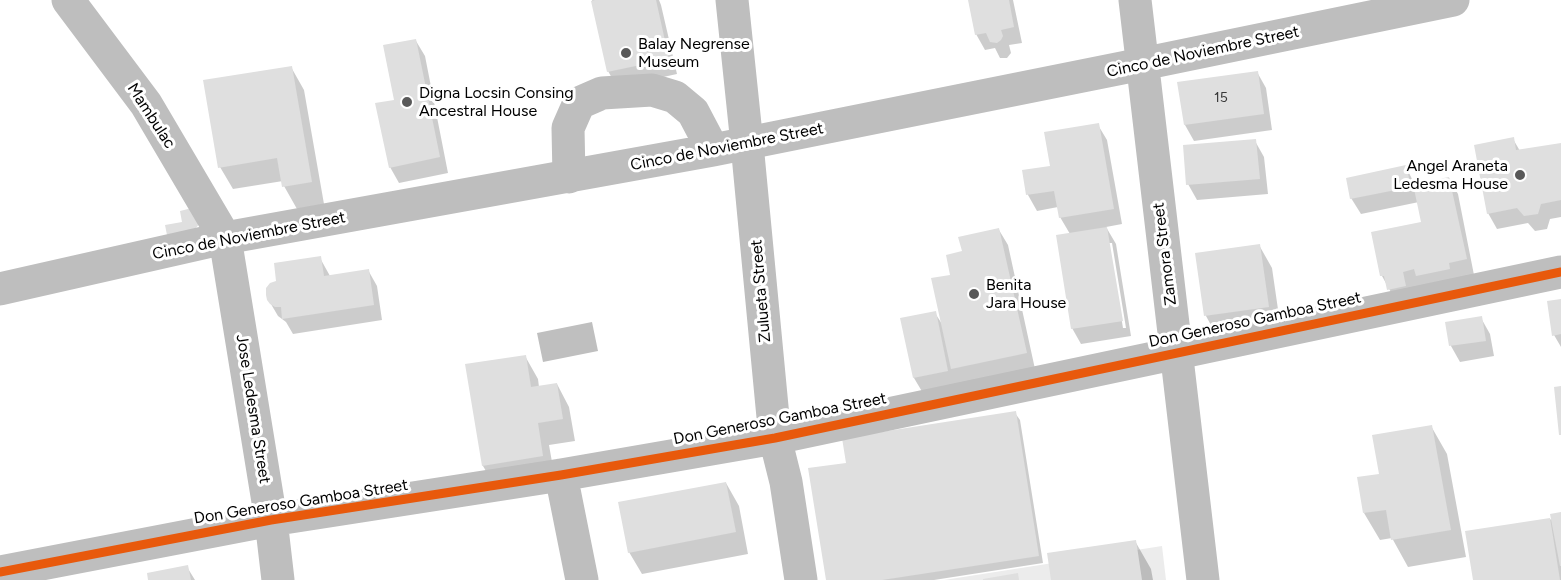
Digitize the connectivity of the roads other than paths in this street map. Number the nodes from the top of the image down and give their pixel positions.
1 (68, 0) edge
2 (732, 0) edge
3 (1135, 0) edge
4 (1453, 0) edge
5 (1142, 64) junction
6 (747, 144) junction
7 (713, 150) junction
8 (569, 177) junction
9 (225, 238) junction
10 (1561, 272) edge
11 (0, 289) edge
12 (1176, 352) junction
13 (775, 438) junction
14 (561, 476) junction
15 (271, 520) junction
16 (0, 572) edge
17 (278, 580) edge
18 (582, 580) edge
19 (801, 580) edge
20 (1203, 580) edge

1 - 9 street, Mambulac
2 - 6 street, Zulueta Street
3 - 5 street, Zamora Street
4 - 5 street, Cinco de Noviembre Street
5 - 6 street, Cinco de Noviembre Street
5 - 12 street, Zamora Street
6 - 7 street, Cinco de Noviembre Street
6 - 13 street, Zulueta Street
7 - 8 street, Cinco de Noviembre Street
7 - 8 street
8 - 9 street, Cinco de Noviembre Street
9 - 11 street, Cinco de Noviembre Street
9 - 15 street, Jose Ledesma Street
10 - 12 street, Don Generoso Gamboa Street
12 - 13 street, Don Generoso Gamboa Street
12 - 20 street, Zamora Street
13 - 14 street, Don Generoso Gamboa Street
13 - 19 street, Zulueta Street
14 - 15 street, Don Generoso Gamboa Street
14 - 18 street
15 - 16 street, Don Generoso Gamboa Street
15 - 17 street, Jose Ledesma Street

